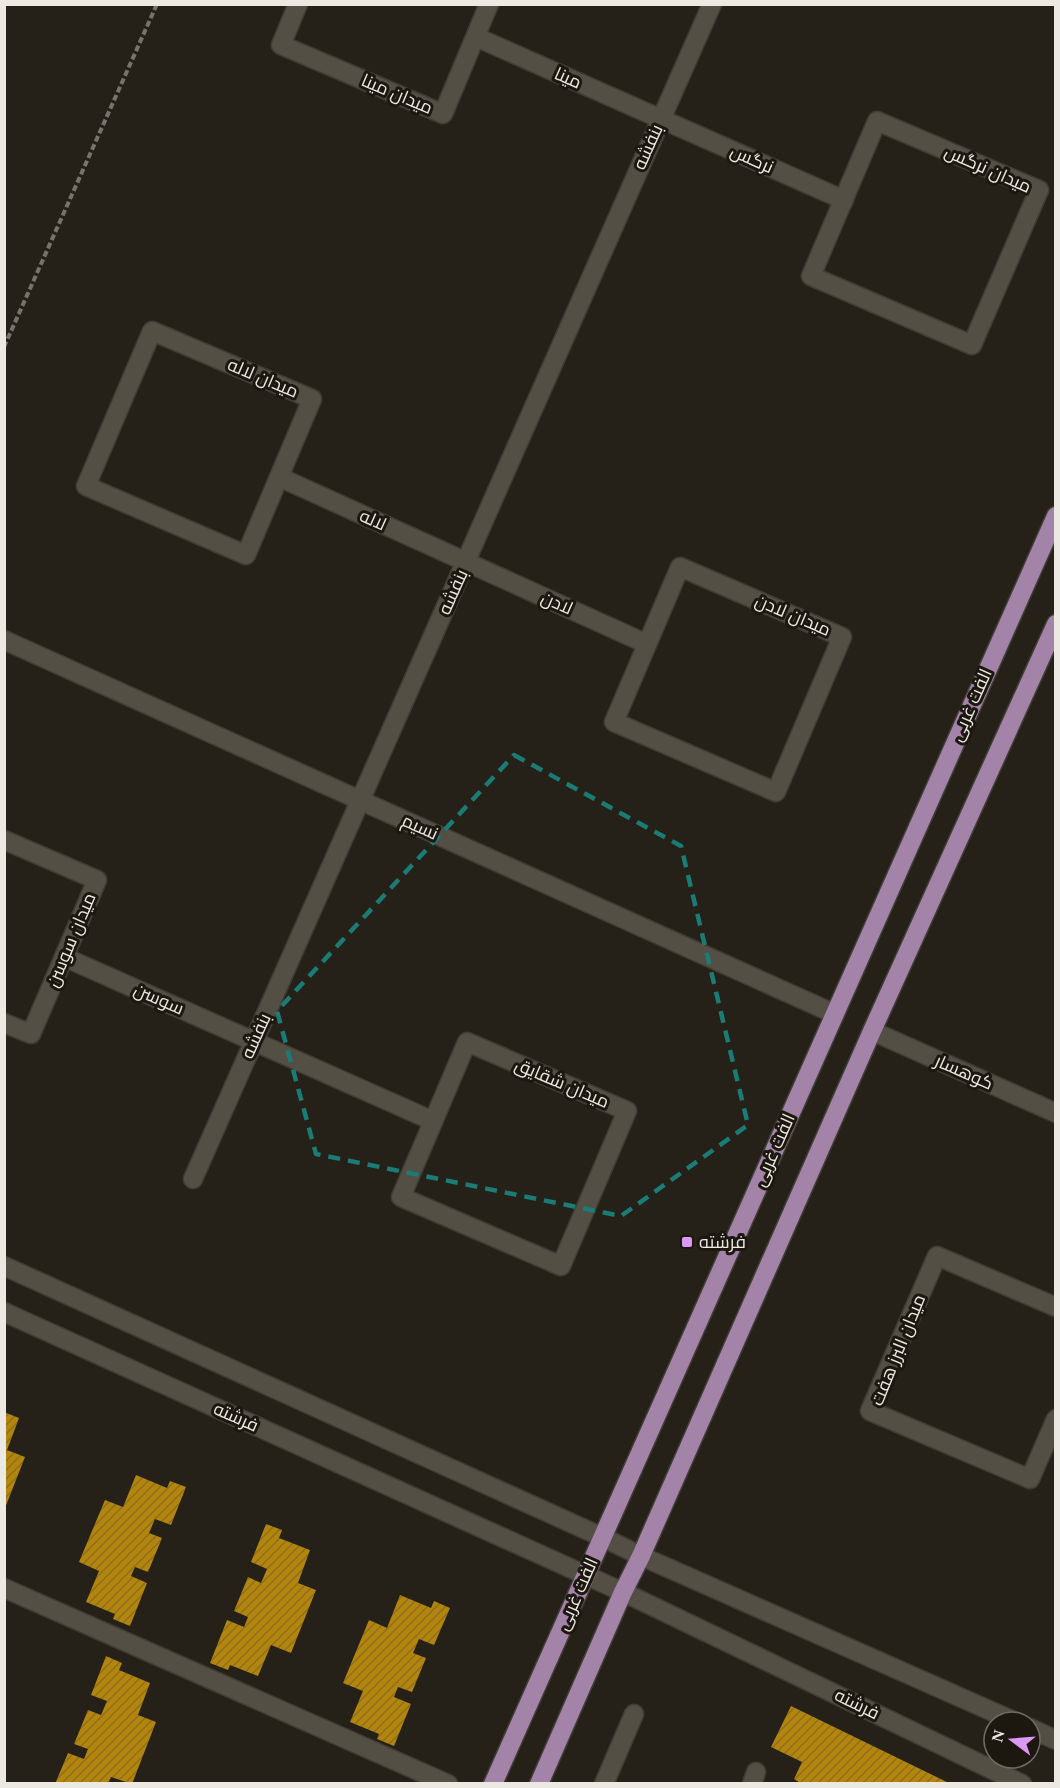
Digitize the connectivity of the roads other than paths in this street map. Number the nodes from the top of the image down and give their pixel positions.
1 (298, 4) edge
2 (489, 4) edge
3 (712, 4) edge
4 (476, 37) junction
5 (660, 119) junction
6 (844, 200) junction
7 (279, 477) junction
8 (1056, 516) edge
9 (466, 562) junction
10 (1056, 624) edge
11 (4, 640) edge
12 (647, 644) junction
13 (360, 801) junction
14 (4, 840) edge
15 (64, 957) junction
16 (835, 1014) junction
17 (4, 1023) edge
18 (872, 1030) junction
19 (253, 1041) junction
20 (1056, 1113) edge
21 (433, 1121) junction
22 (193, 1179) dead end
23 (4, 1266) edge
24 (1056, 1307) edge
25 (4, 1312) edge
26 (1056, 1419) edge
27 (602, 1537) junction
28 (641, 1557) junction
29 (586, 1575) junction
30 (4, 1588) edge
31 (623, 1592) junction
32 (989, 1710) edge
33 (634, 1714) dead end
34 (1042, 1734) edge
35 (1056, 1740) edge
36 (448, 1784) edge
37 (493, 1784) edge
38 (538, 1784) edge
39 (604, 1784) edge
40 (1022, 1784) edge

1 - 4 street, میدان مینا
2 - 4 street, میدان مینا
3 - 5 street, بنفشه
4 - 5 street, مینا
5 - 6 street, نرگس
5 - 9 street, بنفشه
6 - 6 street, میدان نرگس
7 - 7 street, میدان لاله
7 - 9 street, لاله
8 - 16 main road, الفت غربی
9 - 12 street, لادن
9 - 13 street, بنفشه
10 - 18 main road
11 - 13 street, نسیم
12 - 12 street, میدان لادن
13 - 16 street, نسیم
13 - 19 street, بنفشه
14 - 15 street, میدان سوسن
15 - 17 street, میدان سوسن
15 - 19 street, سوسن
16 - 27 main road, الفت غربی
18 - 20 street, کوهسار
18 - 28 main road
19 - 21 street, سوسن
19 - 22 street, بنفشه
21 - 21 street, میدان شقایق
23 - 27 street
24 - 26 street, میدان البرز هفت
25 - 29 street, فرشته
27 - 28 street
27 - 29 main road, الفت غربی
28 - 31 main road
28 - 32 street
29 - 31 street, فرشته
29 - 37 main road, الفت غربی
30 - 36 street
31 - 38 main road
31 - 40 street, فرشته
33 - 39 street
34 - 35 street

